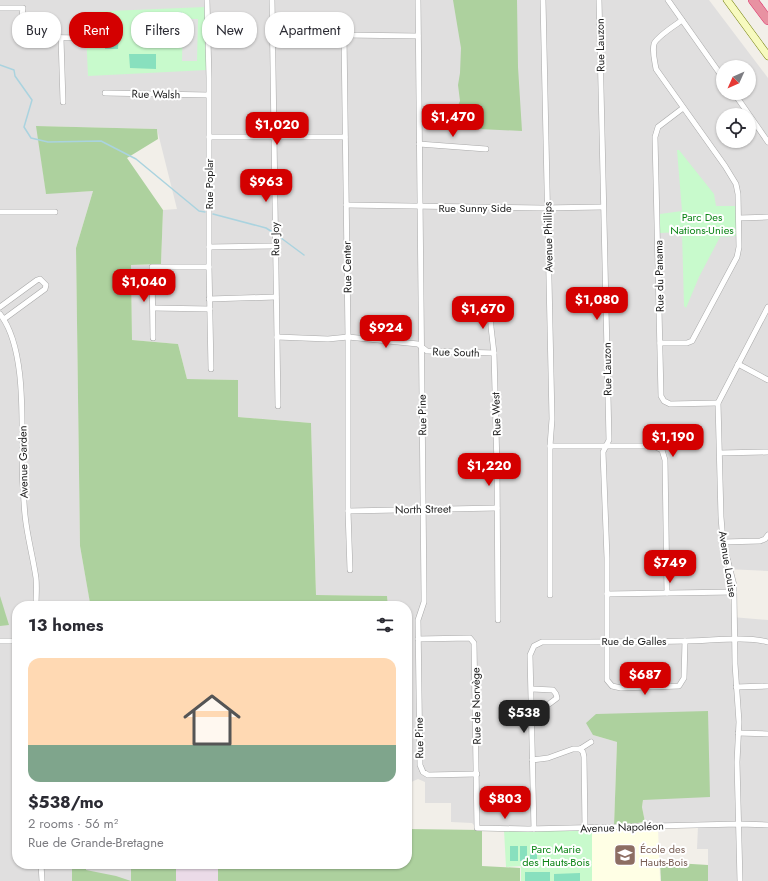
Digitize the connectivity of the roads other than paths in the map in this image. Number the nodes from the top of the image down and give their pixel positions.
1 (207, 0) edge
2 (272, 0) edge
3 (418, 0) edge
4 (543, 0) edge
5 (599, 0) edge
6 (668, 0) edge
7 (727, 0) edge
8 (753, 0) edge
9 (0, 8) edge
10 (22, 12) edge
11 (272, 12) edge
12 (682, 20) junction
13 (768, 20) edge
14 (354, 35) edge
15 (418, 36) junction
16 (61, 38) joint
17 (69, 38) edge
18 (273, 48) edge
19 (344, 48) edge
20 (768, 56) edge
21 (716, 68) edge
22 (105, 93) dead end
23 (208, 95) junction
24 (739, 100) edge
25 (62, 102) dead end
26 (684, 108) junction
27 (274, 137) junction
28 (345, 137) junction
29 (209, 138) junction
30 (768, 142) edge
31 (419, 144) junction
32 (486, 149) dead end
33 (346, 205) junction
34 (420, 207) junction
35 (603, 207) junction
36 (547, 208) junction
37 (0, 212) edge
38 (56, 212) dead end
39 (768, 217) edge
40 (739, 218) junction
41 (275, 246) junction
42 (209, 247) junction
43 (209, 267) junction
44 (276, 297) junction
45 (209, 298) junction
46 (490, 304) dead end
47 (0, 307) edge
48 (768, 307) edge
49 (153, 308) junction
50 (210, 309) junction
51 (0, 314) edge
52 (4, 320) junction
53 (278, 337) junction
54 (348, 337) junction
55 (153, 338) dead end
56 (660, 343) junction
57 (421, 348) junction
58 (494, 353) junction
59 (738, 364) junction
60 (211, 369) dead end
61 (768, 380) edge
62 (718, 403) junction
63 (278, 406) dead end
64 (550, 446) junction
65 (606, 446) junction
66 (768, 452) edge
67 (720, 453) junction
68 (497, 508) junction
69 (424, 509) junction
70 (348, 511) junction
71 (768, 535) edge
72 (723, 542) junction
73 (350, 570) dead end
74 (734, 592) junction
75 (667, 593) junction
76 (550, 594) dead end
77 (607, 594) junction
78 (36, 601) edge
79 (498, 620) dead end
80 (418, 639) junction
81 (735, 640) junction
82 (0, 641) edge
83 (12, 641) edge
84 (607, 641) junction
85 (685, 642) junction
86 (768, 642) edge
87 (768, 686) edge
88 (736, 687) junction
89 (532, 689) junction
90 (532, 711) junction
91 (738, 733) junction
92 (768, 734) edge
93 (591, 742) dead end
94 (580, 749) junction
95 (532, 760) junction
96 (477, 774) junction
97 (739, 824) junction
98 (768, 825) edge
99 (477, 828) joint
100 (585, 828) junction
101 (534, 829) junction
102 (41, 869) edge
103 (42, 881) edge
104 (740, 881) edge

1 - 23 street, Rue Poplar
2 - 11 street, Rue Joy
3 - 15 street, Rue Pine
4 - 36 street, Avenue Phillips
5 - 35 street, Rue Lauzon
6 - 12 street
7 - 20 main road
8 - 13 highway
9 - 10 street
12 - 21 street
12 - 26 street
14 - 15 street
15 - 31 street, Rue Pine
16 - 17 street
16 - 25 street
18 - 27 street, Rue Joy
19 - 28 street, Rue Center
22 - 23 street, Rue Walsh
23 - 29 street, Rue Poplar
24 - 30 street
26 - 40 street
26 - 56 street, Rue du Panama
27 - 28 street
27 - 29 street
27 - 41 street, Rue Joy
28 - 33 street, Rue Center
29 - 42 street, Rue Poplar
31 - 32 street
31 - 34 street, Rue Pine
33 - 34 street, Rue Sunny Side
33 - 54 street, Rue Center
34 - 36 street, Rue Sunny Side
34 - 57 street, Rue Pine
35 - 36 street, Rue Sunny Side
35 - 65 street, Rue Lauzon
36 - 64 street, Avenue Phillips
37 - 38 street
39 - 40 street
40 - 56 street
41 - 42 street
41 - 44 street, Rue Joy
42 - 43 street, Rue Poplar
43 - 45 street, Rue Poplar
43 - 49 street
44 - 45 street
44 - 53 street, Rue Joy
45 - 50 street, Rue Poplar
46 - 58 street, Rue West
47 - 52 street
48 - 59 street, Avenue Louise
49 - 50 street
49 - 55 street
50 - 60 street, Rue Poplar
51 - 52 street, Avenue Garden
52 - 78 street, Avenue Garden
53 - 54 street, Rue South
53 - 63 street, Rue Joy
54 - 57 street, Rue South
54 - 70 street, Rue Center
56 - 62 street, Rue du Panama
57 - 58 street, Rue South
57 - 69 street, Rue Pine
58 - 68 street, Rue West
59 - 61 street
59 - 62 street, Avenue Louise
62 - 67 street, Avenue Louise
64 - 65 street
64 - 76 street, Avenue Phillips
65 - 75 street
65 - 77 street, Rue Lauzon
66 - 67 street
67 - 72 street, Avenue Louise
68 - 69 street, North Street
68 - 79 street, Rue West
69 - 70 street, North Street
69 - 80 street, Rue Pine
70 - 73 street, Rue Center
71 - 72 street
72 - 74 street, Avenue Louise
74 - 75 street
74 - 81 street, Avenue Louise
75 - 77 street
77 - 84 street, Rue Lauzon
80 - 96 street, Rue Pine
80 - 96 street, Rue de Norvège
81 - 85 street, Rue de Galles
81 - 86 street, Rue de Galles
81 - 88 street, Avenue Louise
82 - 83 street
84 - 85 street, Rue de Galles
84 - 85 street, Rue Lauzon
84 - 89 street, Rue de Galles
87 - 88 street
88 - 91 street, Avenue Louise
89 - 90 street
89 - 90 street
90 - 95 street
91 - 92 street
91 - 97 street, Avenue Louise
93 - 94 street
94 - 95 street
94 - 100 street
95 - 101 street
96 - 99 street, Rue de Norvège
97 - 98 street, Avenue Napoléon
97 - 100 street, Avenue Napoléon
97 - 104 street, Avenue Louise
99 - 101 street, Avenue Napoléon
100 - 101 street, Avenue Napoléon
102 - 103 street

